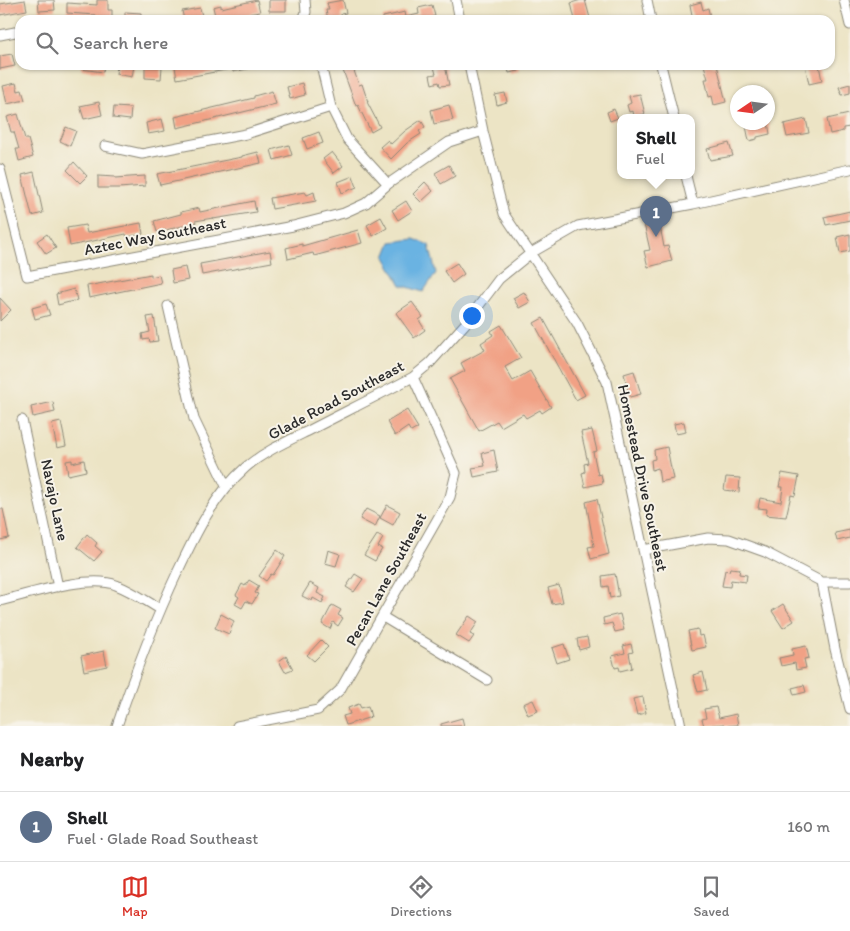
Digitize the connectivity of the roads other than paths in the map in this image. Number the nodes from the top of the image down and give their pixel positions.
1 (305, 0) edge
2 (456, 0) edge
3 (647, 0) edge
4 (847, 5) edge
5 (305, 15) edge
6 (459, 15) edge
7 (650, 15) edge
8 (850, 25) edge
9 (15, 33) edge
10 (0, 35) edge
11 (322, 70) edge
12 (470, 70) edge
13 (663, 70) edge
14 (331, 107) junction
15 (673, 114) edge
16 (483, 131) junction
17 (105, 146) dead end
18 (850, 169) edge
19 (0, 170) edge
20 (687, 179) edge
21 (388, 184) junction
22 (693, 204) junction
23 (532, 253) junction
24 (168, 306) dead end
25 (413, 377) junction
26 (22, 420) dead end
27 (226, 486) junction
28 (643, 550) junction
29 (822, 582) junction
30 (850, 582) edge
31 (58, 587) junction
32 (0, 601) edge
33 (160, 609) junction
34 (383, 617) junction
35 (487, 680) dead end
36 (850, 709) edge
37 (117, 726) edge
38 (237, 726) edge
39 (681, 726) edge

1 - 5 street
2 - 6 street
3 - 7 street
4 - 8 street
9 - 10 street
11 - 14 street
12 - 16 street, Homestead Drive Southeast
13 - 15 street
14 - 17 street
14 - 21 street
16 - 21 street, Aztec Way Southeast
16 - 23 street, Homestead Drive Southeast
18 - 22 street, Glade Road Southeast
19 - 21 street, Aztec Way Southeast
20 - 22 street
22 - 23 street, Glade Road Southeast
23 - 25 street, Glade Road Southeast
23 - 28 street, Homestead Drive Southeast
24 - 27 street
25 - 27 street, Glade Road Southeast
25 - 34 street, Pecan Lane Southeast
26 - 31 street, Navajo Lane
27 - 33 street, Glade Road Southeast
28 - 29 street
28 - 39 street, Homestead Drive Southeast
29 - 30 street
29 - 36 street
31 - 32 street
31 - 33 street
33 - 37 street, Glade Road Southeast
34 - 35 street
34 - 38 street, Pecan Lane Southeast

